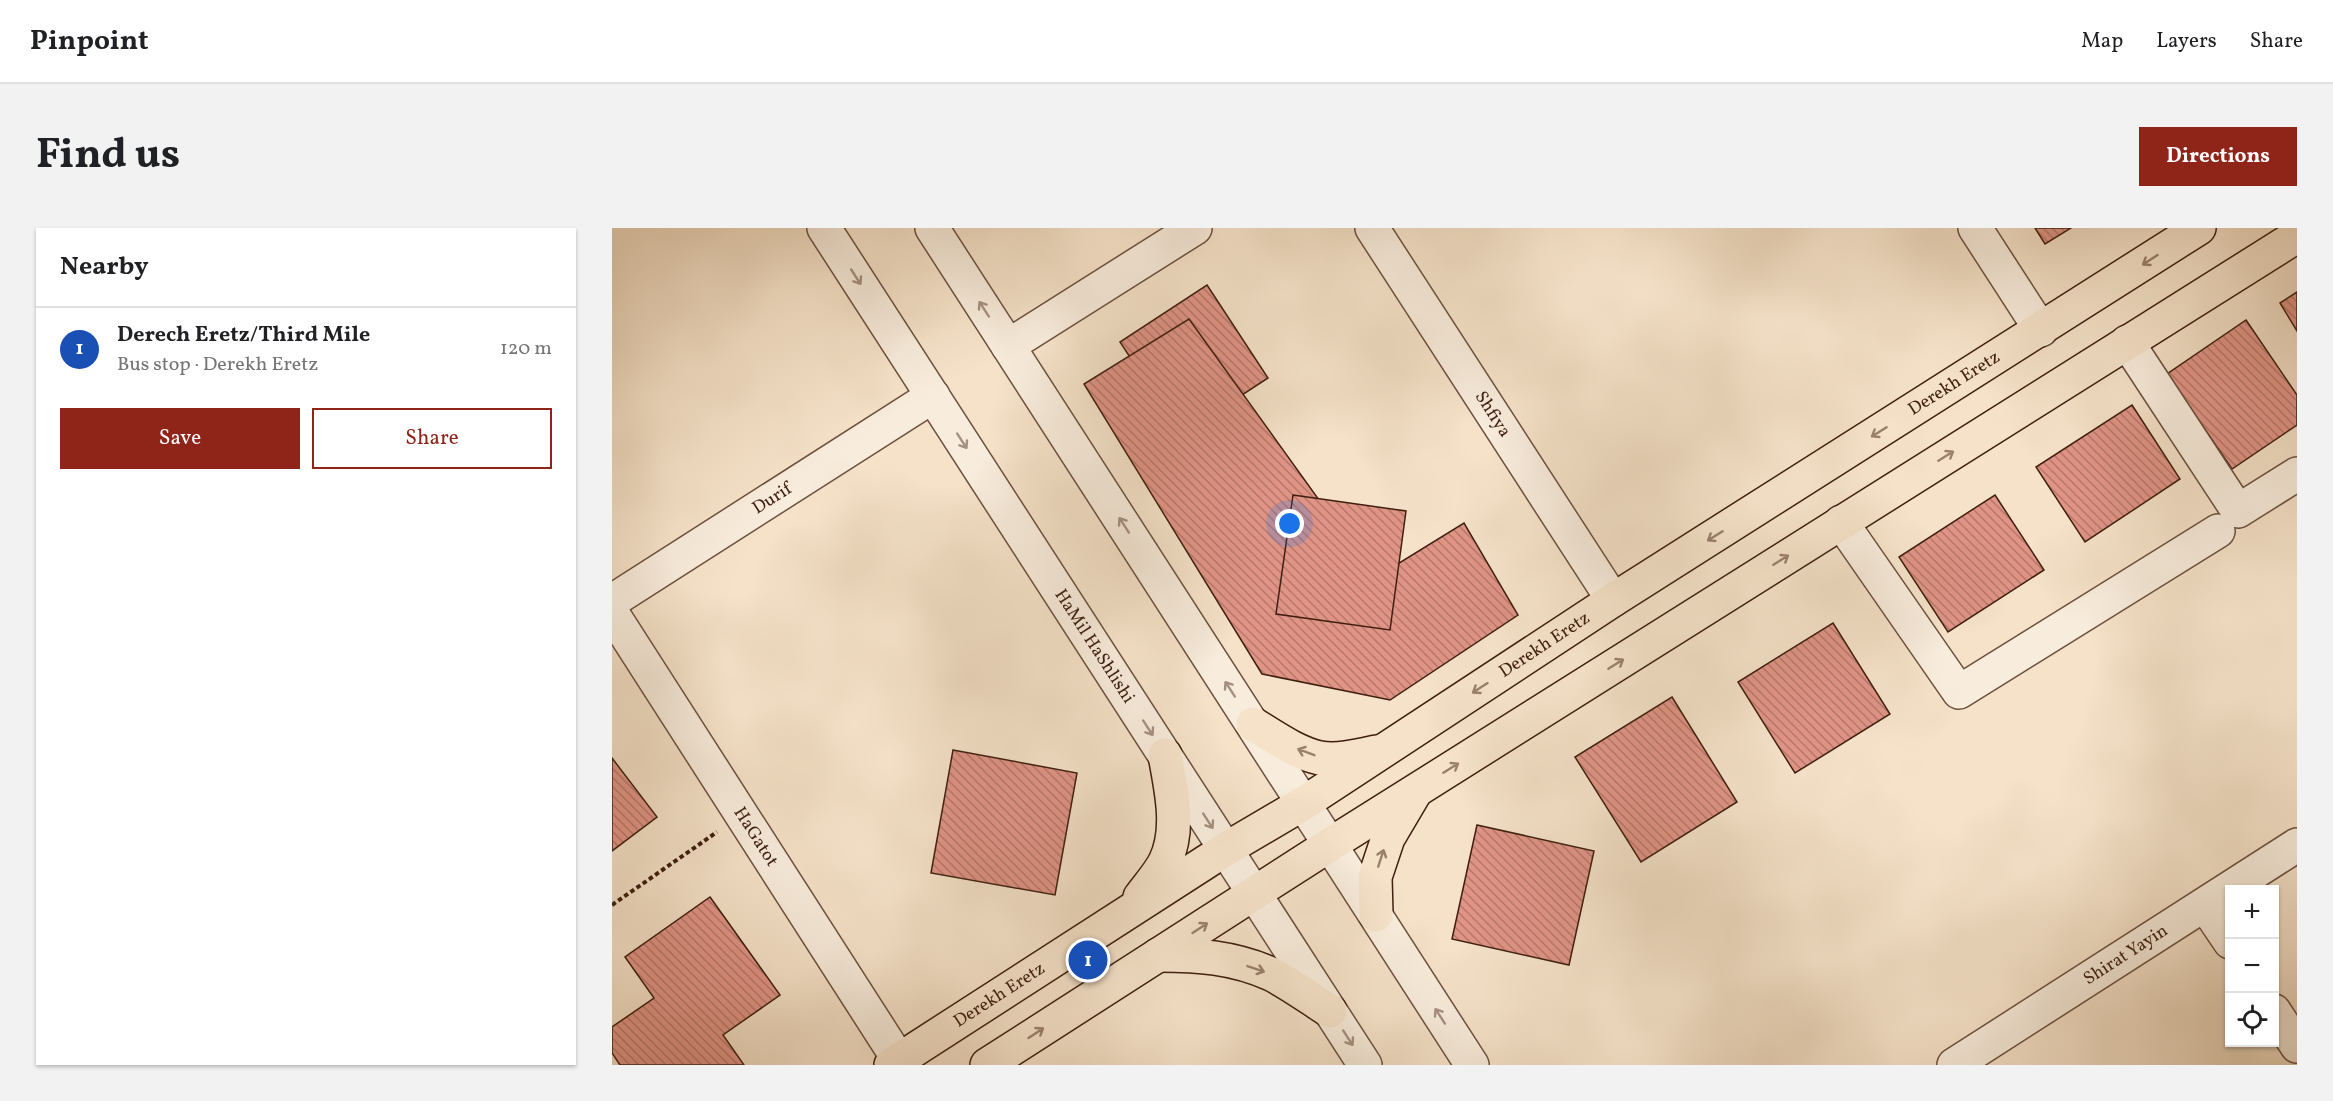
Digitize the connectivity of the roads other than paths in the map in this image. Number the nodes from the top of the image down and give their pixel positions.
1 (824, 228) edge
2 (932, 228) edge
3 (1195, 228) edge
4 (1372, 228) edge
5 (1975, 228) edge
6 (2199, 228) edge
7 (2297, 236) edge
8 (2041, 330) junction
9 (2127, 342) junction
10 (1008, 346) junction
11 (933, 396) junction
12 (2297, 474) edge
13 (1841, 522) junction
14 (2218, 531) dead end
15 (1613, 600) junction
16 (612, 601) edge
17 (612, 613) edge
18 (1253, 724) junction
19 (1383, 751) junction
20 (1165, 755) junction
21 (1417, 790) junction
22 (1304, 803) junction
23 (1331, 844) junction
24 (2297, 845) edge
25 (1226, 849) junction
26 (1254, 893) junction
27 (2205, 905) junction
28 (1130, 911) junction
29 (1376, 915) junction
30 (2227, 939) edge
31 (1158, 955) junction
32 (1330, 1011) junction
33 (2279, 1019) edge
34 (2297, 1046) edge
35 (895, 1062) edge
36 (987, 1065) edge
37 (1365, 1065) edge
38 (1472, 1065) edge
39 (1954, 1065) edge

1 -> 11 street, HaMil HaShlishi
10 -> 2 street
3 - 10 street
4 - 15 street, Shfiya
5 - 8 street
6 -> 8 main road, Derekh Eretz
7 - 9 main road
8 -> 15 main road, Derekh Eretz
9 - 12 street
13 -> 9 main road
18 -> 10 street
11 - 16 street, Durif
11 -> 20 street, HaMil HaShlishi
13 - 14 street
21 -> 13 main road
15 -> 19 main road, Derekh Eretz
17 - 35 street, HaGatot
19 -> 18 main road
18 - 22 street
19 - 22 main road, Derekh Eretz
20 -> 25 street, HaMil HaShlishi
20 - 28 main road
21 - 23 main road
29 -> 21 main road
22 - 23 street
22 - 25 main road, Derekh Eretz
23 - 26 main road
23 - 29 street
24 - 27 street, Shirat Yayin
25 - 26 street, HaMil HaShlishi
25 - 28 main road, Derekh Eretz
31 -> 26 main road
26 - 32 street, HaMil HaShlishi
27 - 30 street
27 - 39 street, Shirat Yayin
28 - 35 main road, Derekh Eretz
38 -> 29 street
31 -> 32 main road
36 -> 31 main road
32 -> 37 street, HaMil HaShlishi
33 - 34 street

